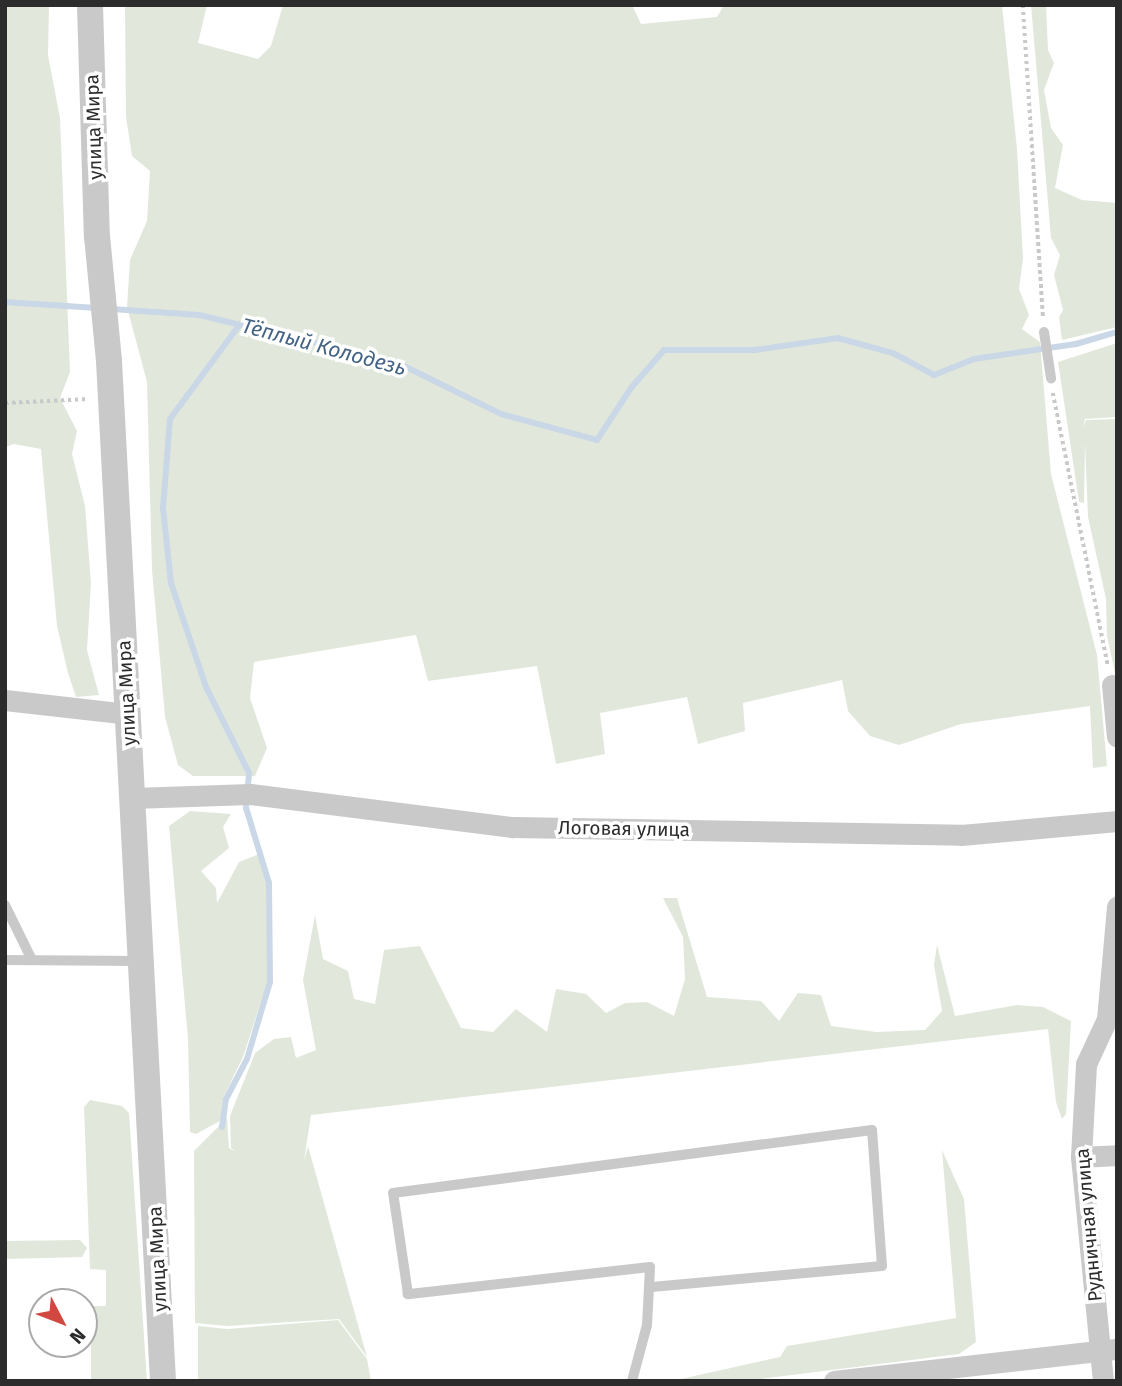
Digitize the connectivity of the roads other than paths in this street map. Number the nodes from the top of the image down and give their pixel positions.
1 (90, 5) edge
2 (1044, 332) road end
3 (1051, 378) road end
4 (1112, 685) road end
5 (5, 699) edge
6 (127, 714) junction
7 (1117, 737) edge
8 (133, 798) junction
9 (1117, 821) edge
10 (5, 905) edge
11 (1117, 906) edge
12 (5, 960) edge
13 (32, 960) junction
14 (143, 961) junction
15 (1117, 1155) edge
16 (1081, 1157) junction
17 (649, 1287) junction
18 (1108, 1350) edge
19 (163, 1381) edge
20 (632, 1381) edge
21 (834, 1381) edge
22 (1103, 1381) edge

1 - 6 street, улица Мира
2 - 3 lane
4 - 7 street
5 - 6 street
6 - 8 street, улица Мира
8 - 9 street, Логовая улица
8 - 14 street, улица Мира
10 - 13 lane
11 - 16 street, Рудничная улица
12 - 13 lane
13 - 14 lane
14 - 19 street, улица Мира
15 - 16 street
16 - 18 street, Рудничная улица
17 - 17 lane
17 - 20 lane
18 - 21 street
18 - 22 street, Рудничная улица

